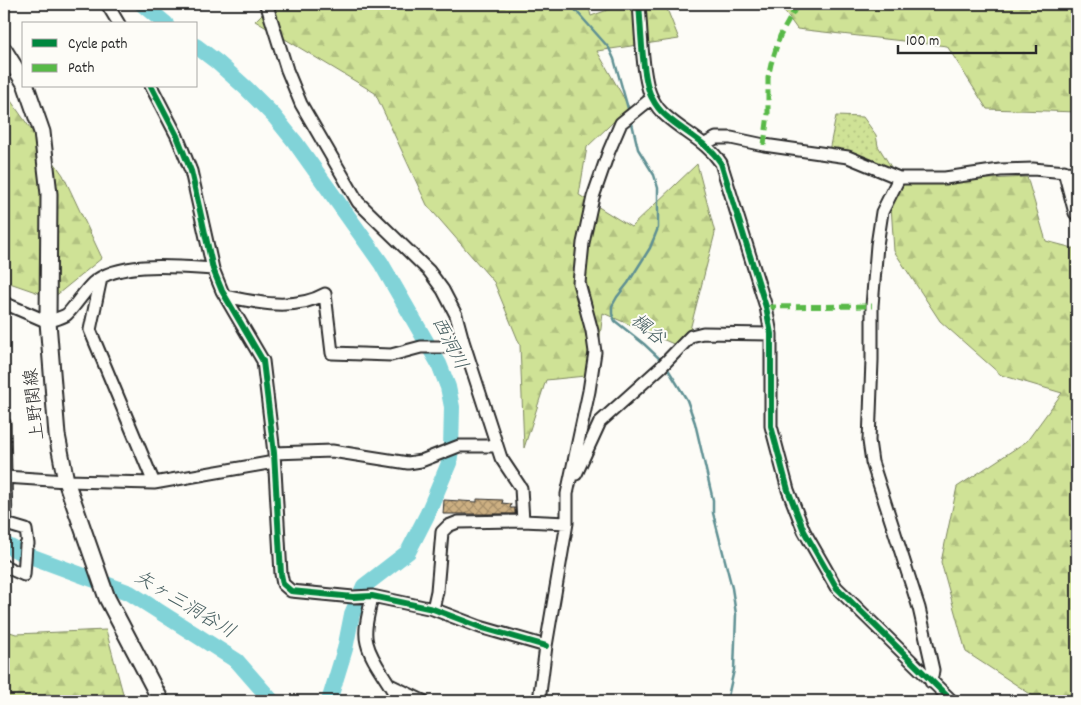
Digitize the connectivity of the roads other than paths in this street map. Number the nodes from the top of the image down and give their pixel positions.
1 (107, 4) edge
2 (265, 4) edge
3 (639, 4) edge
4 (117, 22) edge
5 (4, 50) edge
6 (22, 79) edge
7 (27, 88) edge
8 (153, 88) edge
9 (652, 98) junction
10 (705, 144) junction
11 (1064, 171) junction
12 (1077, 173) edge
13 (899, 178) junction
14 (1077, 216) edge
15 (213, 269) junction
16 (101, 278) junction
17 (225, 296) junction
18 (4, 303) edge
19 (48, 322) junction
20 (771, 334) junction
21 (463, 341) junction
22 (4, 423) edge
23 (497, 446) junction
24 (274, 457) junction
25 (5, 477) junction
26 (66, 481) junction
27 (154, 483) junction
28 (567, 494) junction
29 (523, 521) junction
30 (567, 523) junction
31 (4, 566) edge
32 (372, 596) junction
33 (433, 608) junction
34 (546, 646) junction
35 (931, 682) junction
36 (390, 685) junction
37 (161, 701) edge
38 (398, 701) edge
39 (423, 701) edge
40 (540, 701) edge
41 (952, 701) edge

1 - 4 street
2 - 21 street
3 - 9 street
5 - 6 main road
7 - 19 main road, 上野関線
8 - 15 street
9 - 10 street
9 - 28 street
10 - 13 street
10 - 20 street
11 - 12 street
11 - 13 street
11 - 14 street
13 - 35 street
15 - 16 street
15 - 17 street
16 - 19 street
16 - 27 street
17 - 21 street
17 - 24 street
18 - 19 street
19 - 26 main road, 上野関線
20 - 28 street
20 - 35 street
21 - 23 street
22 - 25 street
23 - 24 street
23 - 29 street
24 - 27 street
24 - 32 street
25 - 26 street
25 - 31 street
26 - 27 street
26 - 37 main road, 上野関線
28 - 30 street
29 - 30 street
29 - 33 street
30 - 34 street
32 - 33 street
32 - 36 street
33 - 34 street
34 - 40 street
35 - 41 street
36 - 38 street
36 - 39 street

